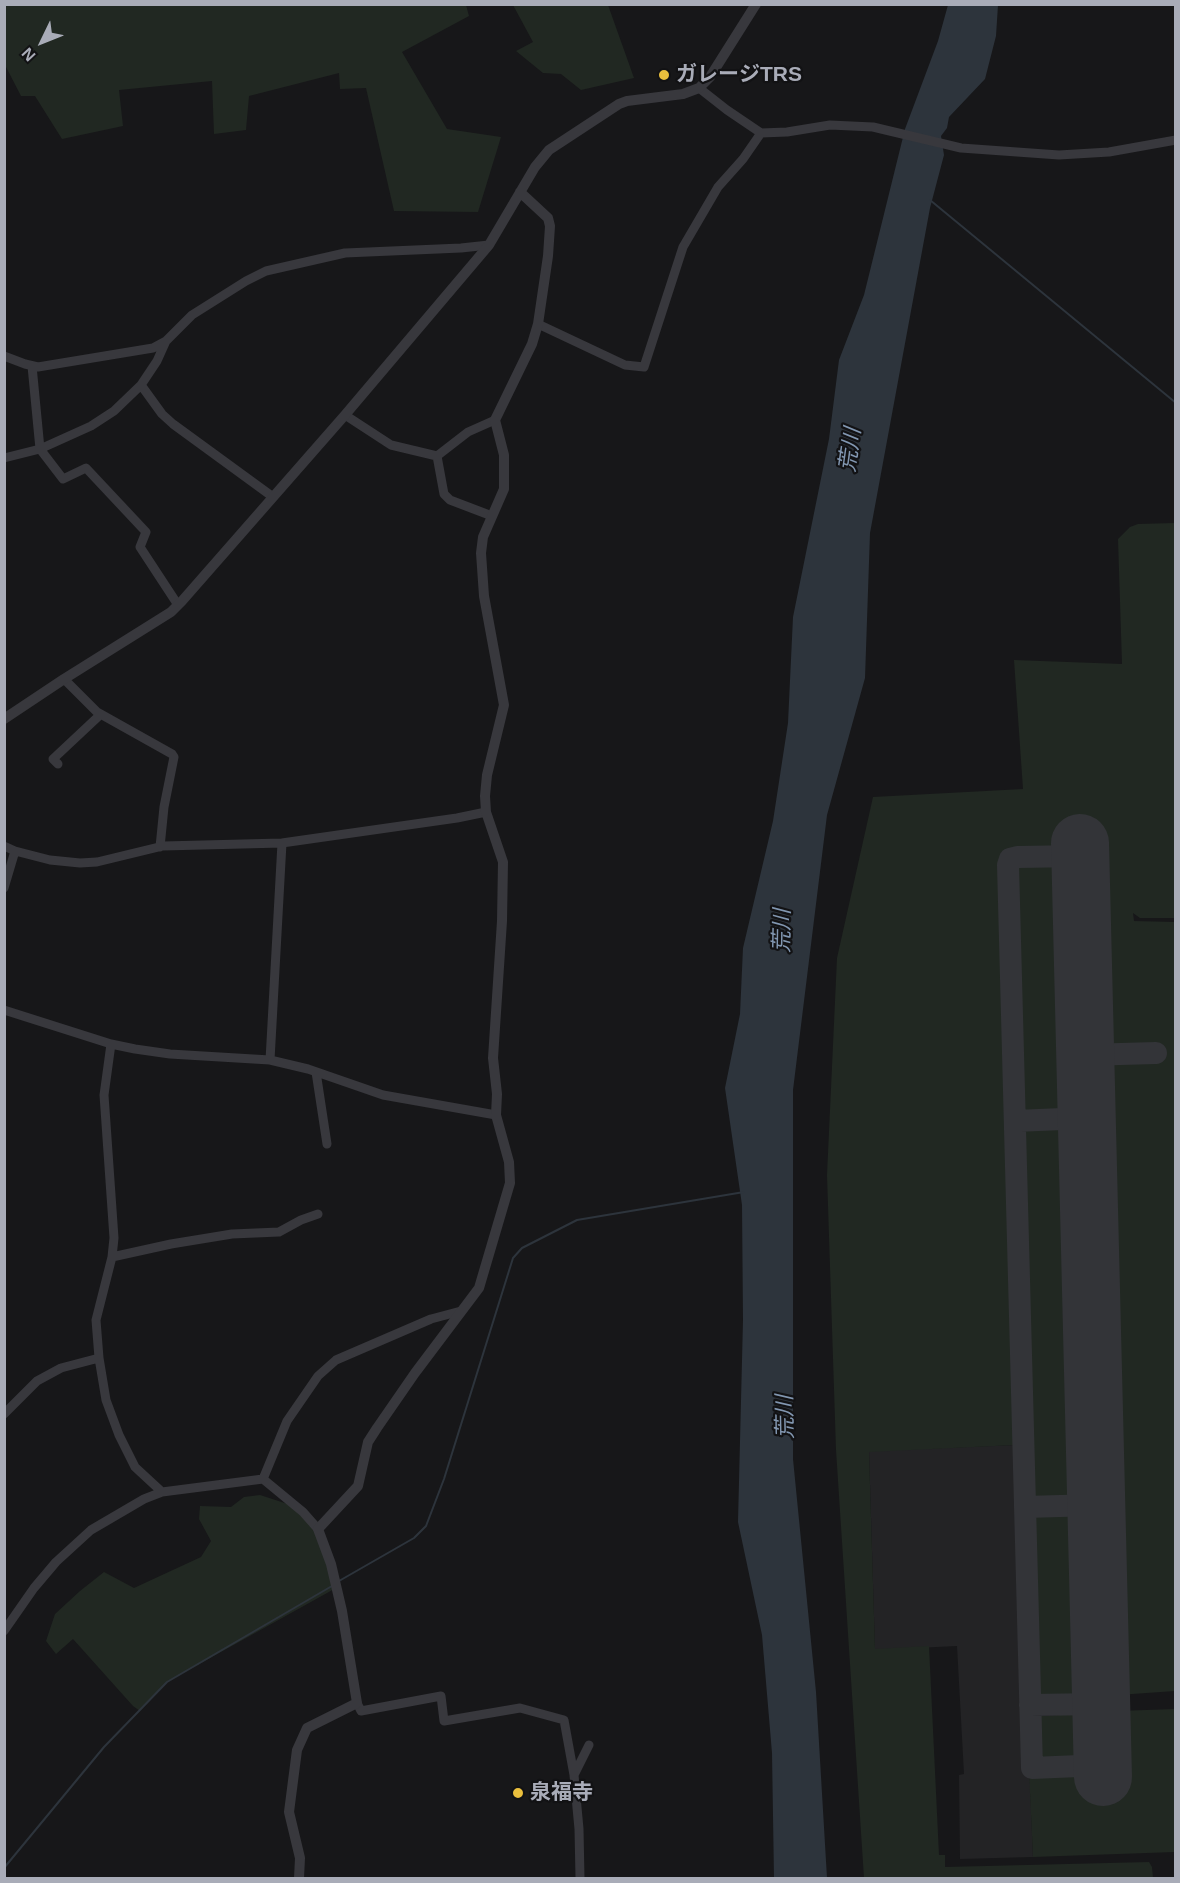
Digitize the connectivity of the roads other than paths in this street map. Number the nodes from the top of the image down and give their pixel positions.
1 (756, 4) edge
2 (699, 88) junction
3 (761, 133) junction
4 (1176, 140) edge
5 (520, 192) junction
6 (489, 245) junction
7 (538, 324) junction
8 (166, 341) junction
9 (4, 356) edge
10 (32, 366) junction
11 (141, 385) junction
12 (345, 415) junction
13 (495, 420) junction
14 (40, 449) junction
15 (437, 456) junction
16 (4, 458) edge
17 (273, 497) junction
18 (492, 516) junction
19 (178, 605) junction
20 (64, 679) junction
21 (101, 714) junction
22 (4, 719) edge
23 (58, 764) dead end
24 (486, 812) junction
25 (282, 843) junction
26 (4, 846) edge
27 (160, 847) junction
28 (15, 851) junction
29 (4, 888) edge
30 (4, 1010) edge
31 (111, 1044) junction
32 (270, 1060) junction
33 (316, 1072) junction
34 (496, 1115) junction
35 (327, 1144) dead end
36 (318, 1214) dead end
37 (112, 1257) junction
38 (461, 1311) junction
39 (99, 1358) junction
40 (4, 1414) edge
41 (263, 1479) junction
42 (162, 1492) junction
43 (318, 1529) junction
44 (4, 1631) edge
45 (357, 1702) junction
46 (589, 1745) dead end
47 (574, 1775) junction
48 (299, 1878) edge
49 (580, 1878) edge

1 - 2 street
2 - 3 street
2 - 5 street
3 - 4 street
3 - 7 street
5 - 6 street
5 - 7 street
6 - 8 street
6 - 12 street
7 - 13 street
8 - 10 street
8 - 11 street
9 - 10 street
10 - 14 street
11 - 14 street
11 - 17 street
12 - 15 street
12 - 17 street
13 - 15 street
13 - 18 street
14 - 16 street
14 - 19 street
15 - 18 street
17 - 19 street
18 - 24 street
19 - 20 street
20 - 21 street
20 - 22 street
21 - 23 street
21 - 27 street
24 - 25 street
24 - 34 street
25 - 27 street
25 - 32 street
26 - 28 street
27 - 28 street
28 - 29 street
30 - 31 street
31 - 32 street
31 - 37 street
32 - 33 street
33 - 34 street
33 - 35 street
34 - 38 street
36 - 37 street
37 - 39 street
38 - 41 street
38 - 43 street
39 - 40 street
39 - 42 street
41 - 42 street
41 - 43 street
42 - 44 street
43 - 45 street
45 - 47 street
45 - 48 street
46 - 47 street
47 - 49 street

